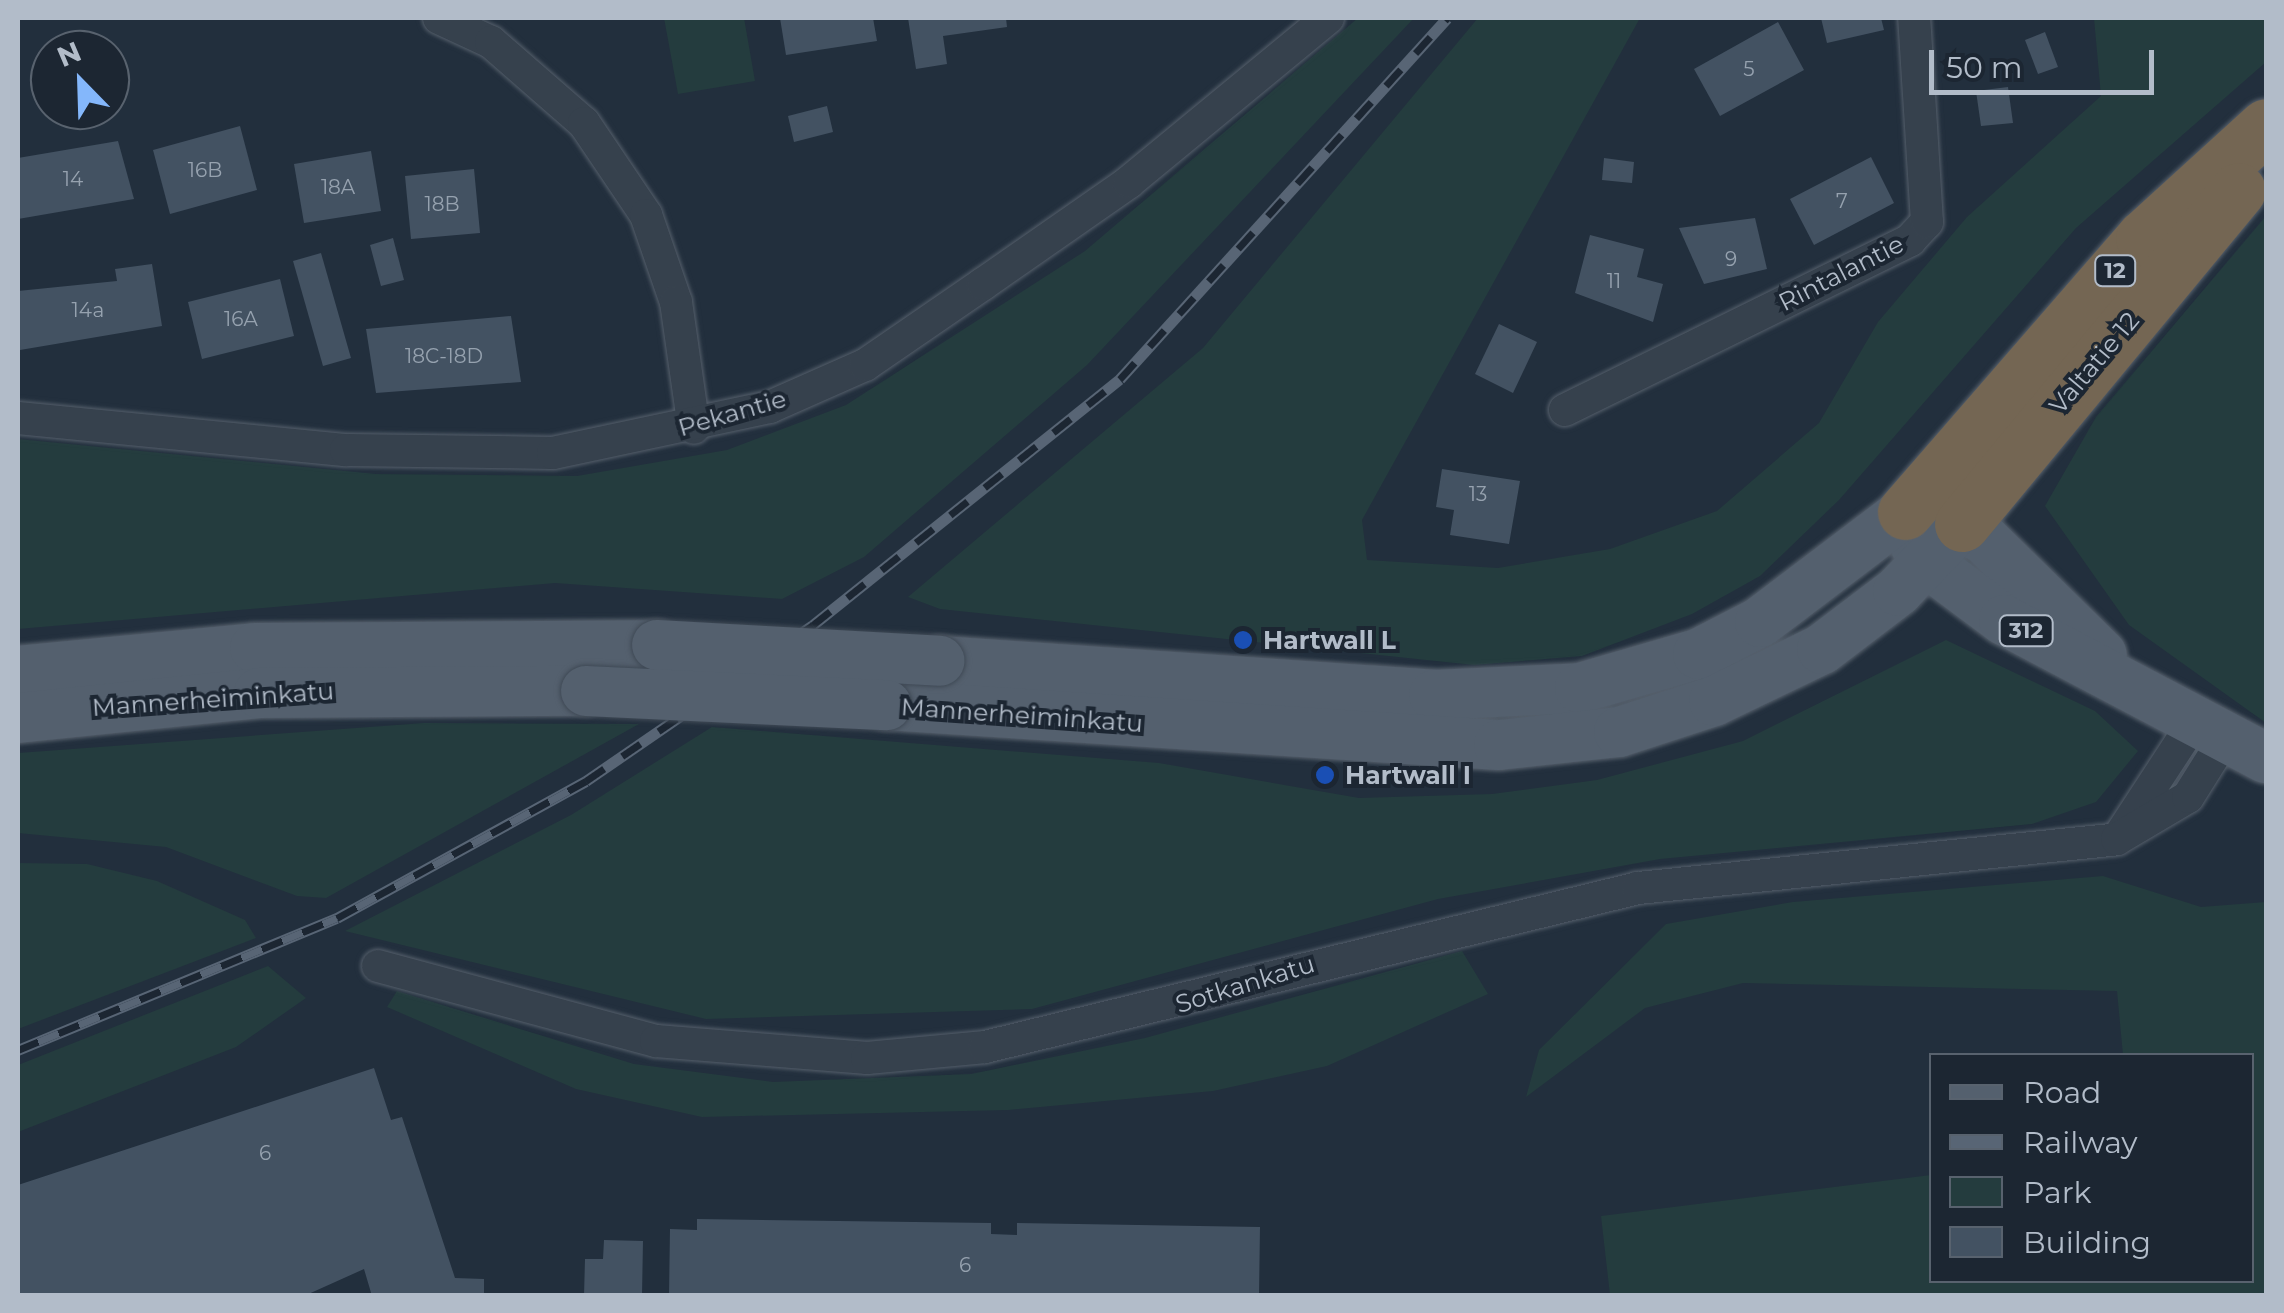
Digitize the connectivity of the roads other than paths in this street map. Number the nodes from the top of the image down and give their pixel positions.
1 (439, 18) edge
2 (1328, 18) edge
3 (1914, 18) edge
4 (2266, 126) edge
5 (2266, 159) edge
6 (1565, 410) dead end
7 (18, 418) edge
8 (694, 428) junction
9 (1905, 512) junction
10 (1943, 543) junction
11 (18, 670) edge
12 (18, 718) edge
13 (2229, 740) edge
14 (378, 966) dead end

1 - 8 street
2 - 8 street, Pekantie
3 - 6 street, Rintalantie
4 - 9 highway, Valtatie 12 / 12
5 - 10 highway, Valtatie 12 / 12
7 - 8 street, Pekantie
9 - 10 main road, 312
9 - 11 main road, Mannerheiminkatu, bridge
10 - 12 main road, Mannerheiminkatu, bridge
10 - 13 main road, 312
13 - 14 street, Sotkankatu

